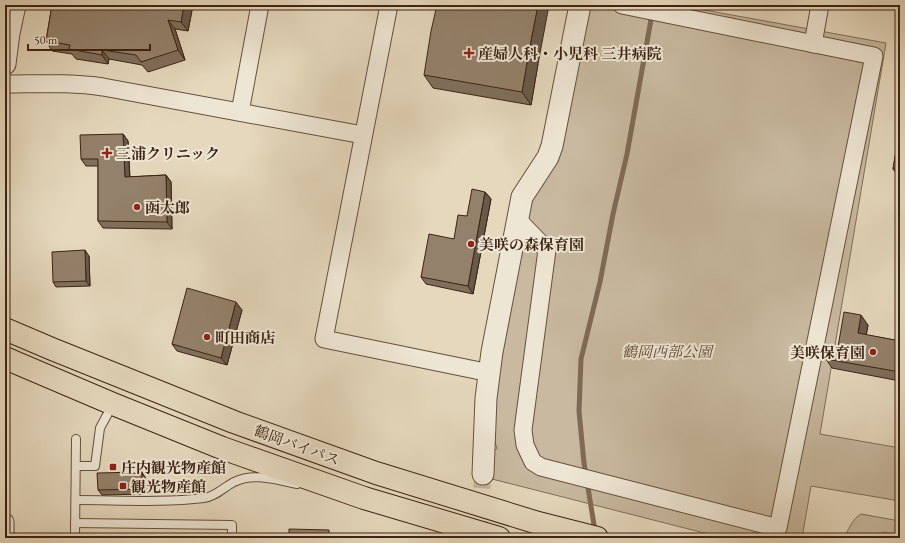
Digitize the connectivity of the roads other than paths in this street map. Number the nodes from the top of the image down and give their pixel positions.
1 (15, 5) edge
2 (260, 5) edge
3 (389, 5) edge
4 (580, 5) edge
5 (622, 5) edge
6 (820, 5) edge
7 (813, 44) junction
8 (5, 64) edge
9 (5, 84) edge
10 (240, 112) junction
11 (363, 135) junction
12 (518, 220) junction
13 (5, 329) edge
14 (5, 358) edge
15 (490, 373) junction
16 (113, 404) junction
17 (76, 439) dead end
18 (76, 466) junction
19 (483, 474) tunnel mouth
20 (364, 498) junction
21 (76, 500) junction
22 (5, 522) edge
23 (75, 523) junction
24 (5, 538) edge
25 (75, 538) edge
26 (232, 538) edge
27 (499, 538) edge
28 (596, 538) edge

1 - 8 street
2 - 10 street
3 - 11 street
4 - 12 street
5 - 7 street
6 - 7 street
7 - 12 street
9 - 10 street
10 - 11 street
11 - 15 street
12 - 15 street
13 - 28 highway, 鶴岡バイパス
14 - 16 highway, 鶴岡バイパス
15 - 19 street
16 - 18 lane
16 - 20 highway, 鶴岡バイパス
17 - 18 lane
18 - 21 lane
20 - 21 lane
20 - 27 highway, 鶴岡バイパス
21 - 23 lane
22 - 24 street
23 - 25 lane
23 - 26 lane

